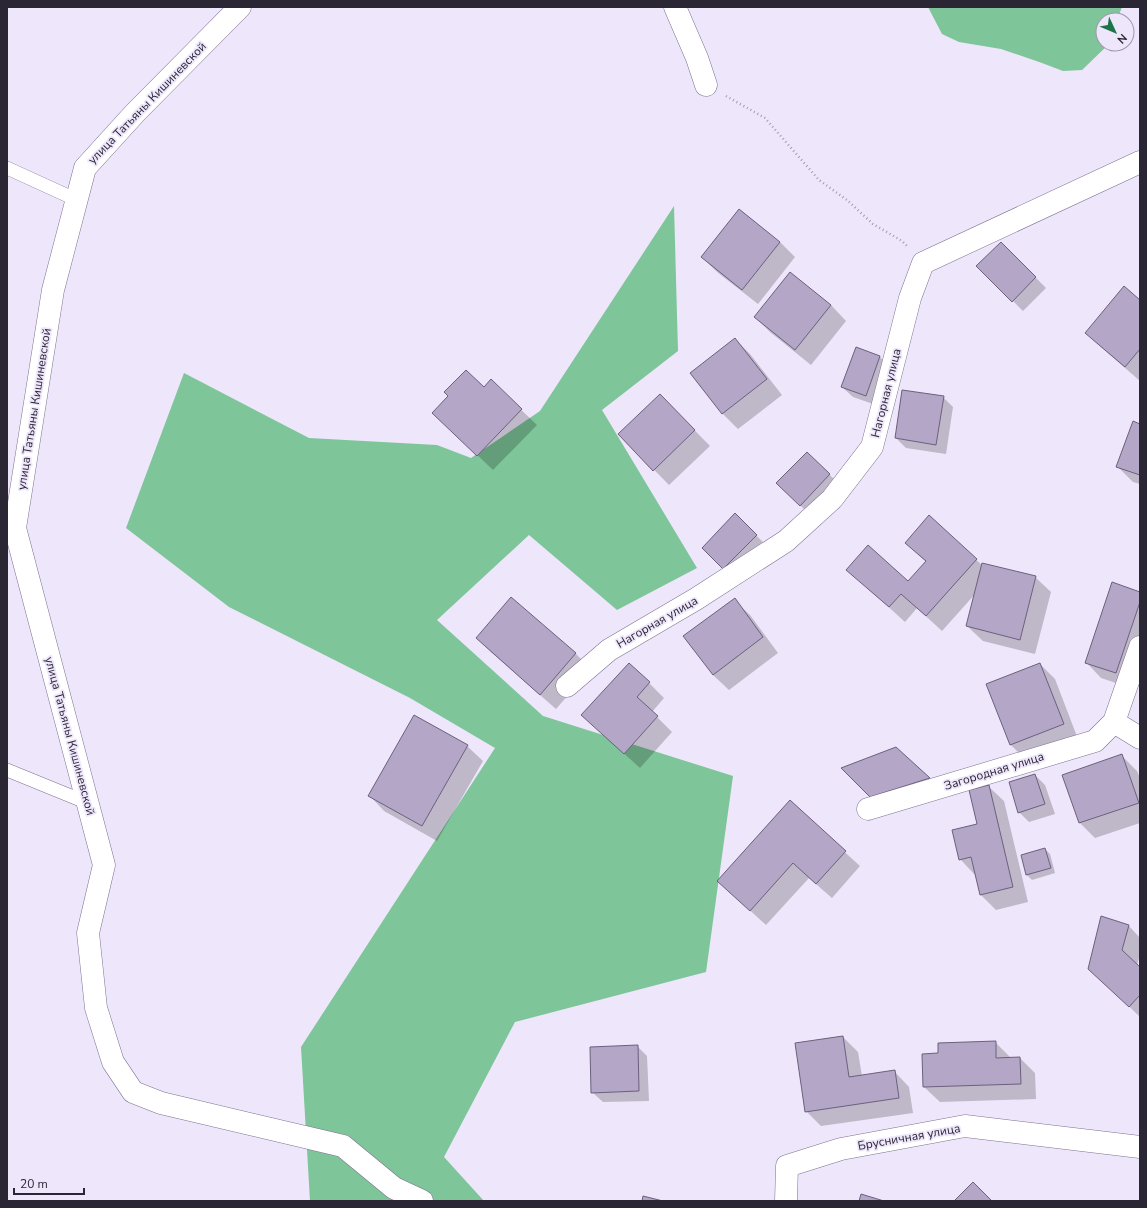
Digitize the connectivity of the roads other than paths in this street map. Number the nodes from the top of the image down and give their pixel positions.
1 (240, 7) edge
2 (675, 7) edge
3 (706, 84) road end
4 (1140, 162) edge
5 (7, 168) edge
6 (77, 200) junction
7 (1140, 647) edge
8 (568, 686) dead end
9 (1114, 722) junction
10 (1140, 738) edge
11 (7, 770) edge
12 (88, 803) junction
13 (868, 809) dead end
14 (1140, 1147) edge
15 (422, 1201) edge
16 (786, 1201) edge

1 - 6 street, улица Татьяны Кишиневской
2 - 3 street
4 - 8 street, Нагорная улица
5 - 6 lane
6 - 12 street, улица Татьяны Кишиневской
7 - 9 street, Загородная улица
9 - 10 street
9 - 13 street, Загородная улица
11 - 12 lane
12 - 15 street, улица Татьяны Кишиневской
14 - 16 street, Брусничная улица

